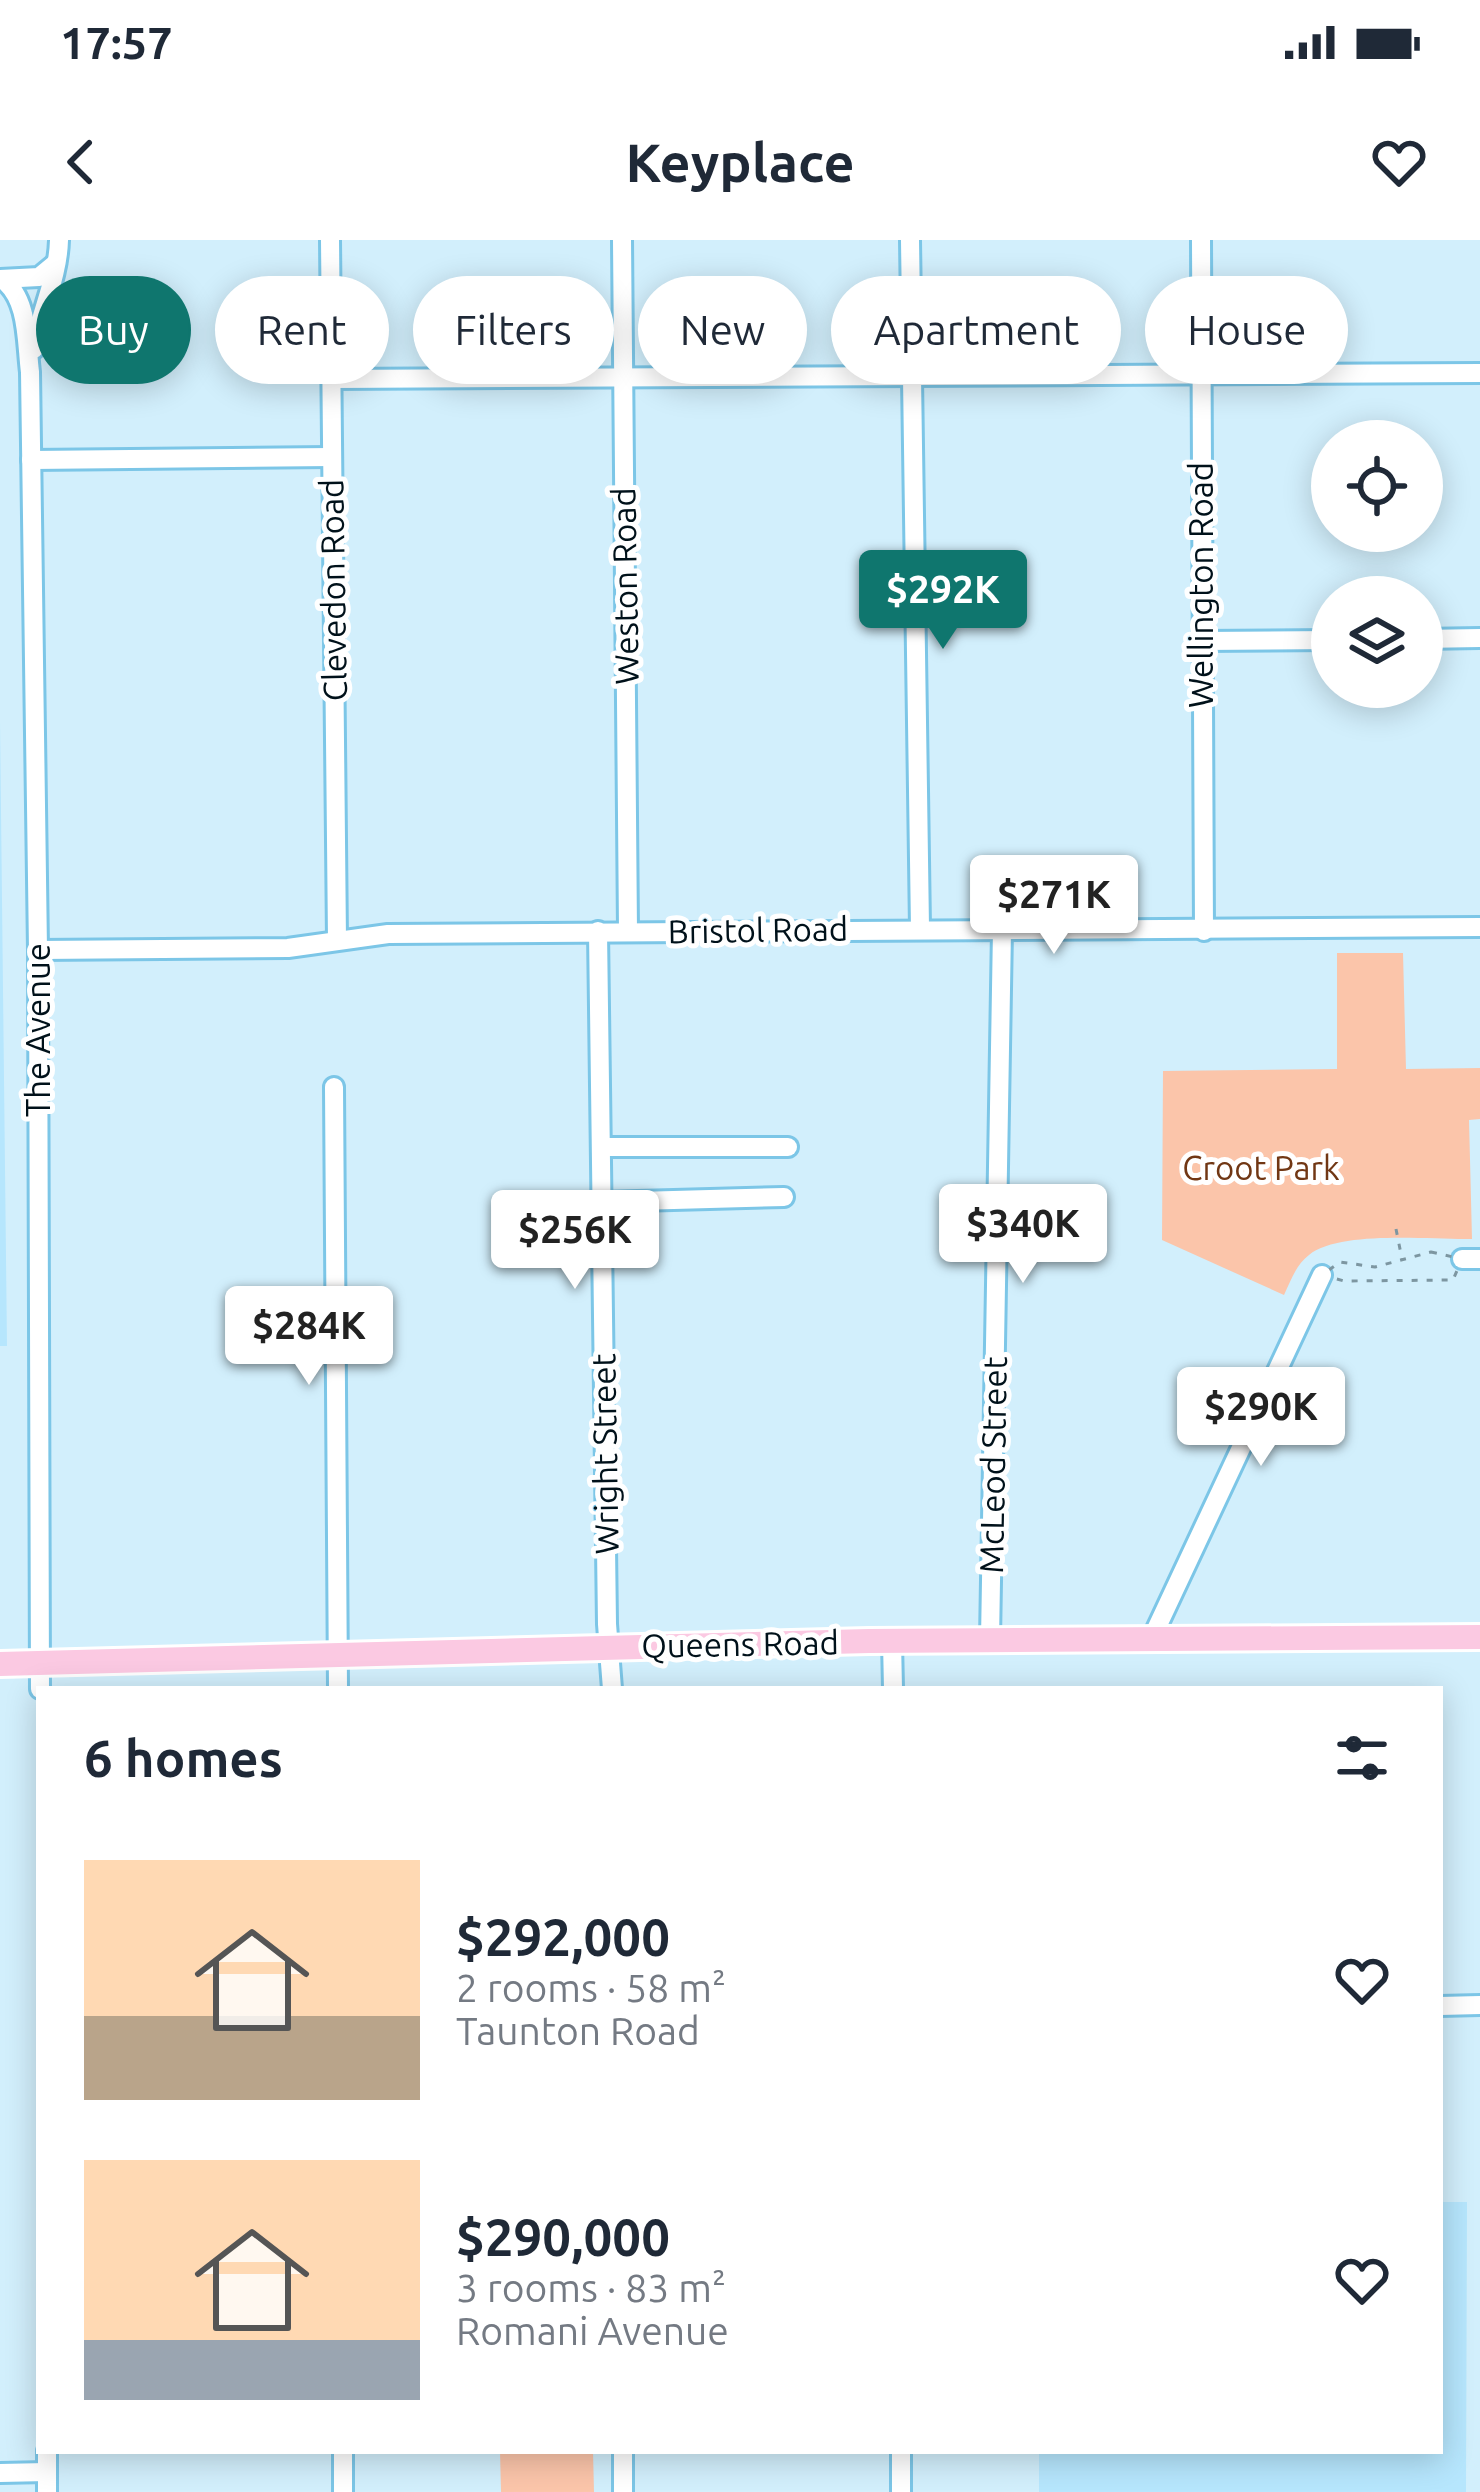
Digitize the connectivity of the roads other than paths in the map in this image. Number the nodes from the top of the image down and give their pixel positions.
1 (330, 240) edge
2 (622, 240) edge
3 (910, 240) edge
4 (1201, 240) edge
5 (58, 249) edge
6 (330, 276) edge
7 (910, 276) edge
8 (1201, 276) edge
9 (1, 279) edge
10 (30, 372) junction
11 (1480, 373) edge
12 (1348, 374) edge
13 (831, 378) edge
14 (389, 379) edge
15 (623, 379) junction
16 (331, 384) edge
17 (911, 384) edge
18 (1200, 384) edge
19 (331, 457) junction
20 (31, 460) junction
21 (1480, 638) edge
22 (1443, 639) edge
23 (1311, 640) edge
24 (1202, 641) junction
25 (1480, 927) edge
26 (920, 928) junction
27 (1002, 930) junction
28 (628, 931) junction
29 (1204, 931) junction
30 (598, 932) junction
31 (337, 940) junction
32 (38, 950) junction
33 (334, 1087) dead end
34 (788, 1147) dead end
35 (601, 1148) junction
36 (784, 1197) dead end
37 (601, 1202) junction
38 (1322, 1274) road end
39 (1480, 1637) edge
40 (990, 1640) junction
41 (1151, 1640) junction
42 (892, 1641) junction
43 (610, 1647) junction
44 (338, 1655) junction
45 (40, 1663) junction
46 (0, 1664) edge
47 (40, 1686) edge
48 (338, 1686) edge
49 (612, 1686) edge
50 (893, 1686) edge
51 (1443, 2006) edge
52 (1480, 2006) edge
53 (343, 2454) edge
54 (623, 2454) edge
55 (901, 2454) edge
56 (0, 2473) edge
57 (47, 2482) edge
58 (344, 2492) edge
59 (623, 2492) edge
60 (902, 2492) edge

1 - 6 street, Clevedon Road
2 - 15 street, Weston Road
3 - 7 street
4 - 8 street, Wellington Road
5 - 9 street
5 - 10 street, The Avenue
9 - 10 street, The Avenue
10 - 20 street, The Avenue
11 - 12 street
13 - 15 street
14 - 15 street
15 - 28 street, Weston Road
16 - 19 street, Clevedon Road
17 - 26 street
18 - 24 street, Wellington Road
19 - 20 street
19 - 31 street, Clevedon Road
20 - 32 street, The Avenue
21 - 22 street
23 - 24 street
24 - 29 street, Wellington Road
25 - 29 street, Bristol Road
26 - 27 street, Bristol Road
26 - 28 street, Bristol Road
27 - 29 street, Bristol Road
27 - 40 street, McLeod Street
28 - 30 street, Bristol Road
30 - 31 street, Bristol Road
30 - 35 street, Wright Street
31 - 32 street, Bristol Road
32 - 45 street, The Avenue
33 - 44 street
34 - 35 street
35 - 37 street, Wright Street
36 - 37 street
37 - 43 street, Wright Street
38 - 41 street
39 - 41 main road, Queens Road
40 - 41 main road, Queens Road
40 - 42 main road, Queens Road
42 - 43 main road, Queens Road
42 - 50 street
43 - 44 main road, Queens Road
43 - 49 street, Wright Street
44 - 45 main road, Queens Road
44 - 48 street
45 - 46 main road, Queens Road
45 - 47 street, The Avenue
51 - 52 street
53 - 58 street
54 - 59 street
55 - 60 street
56 - 57 street

